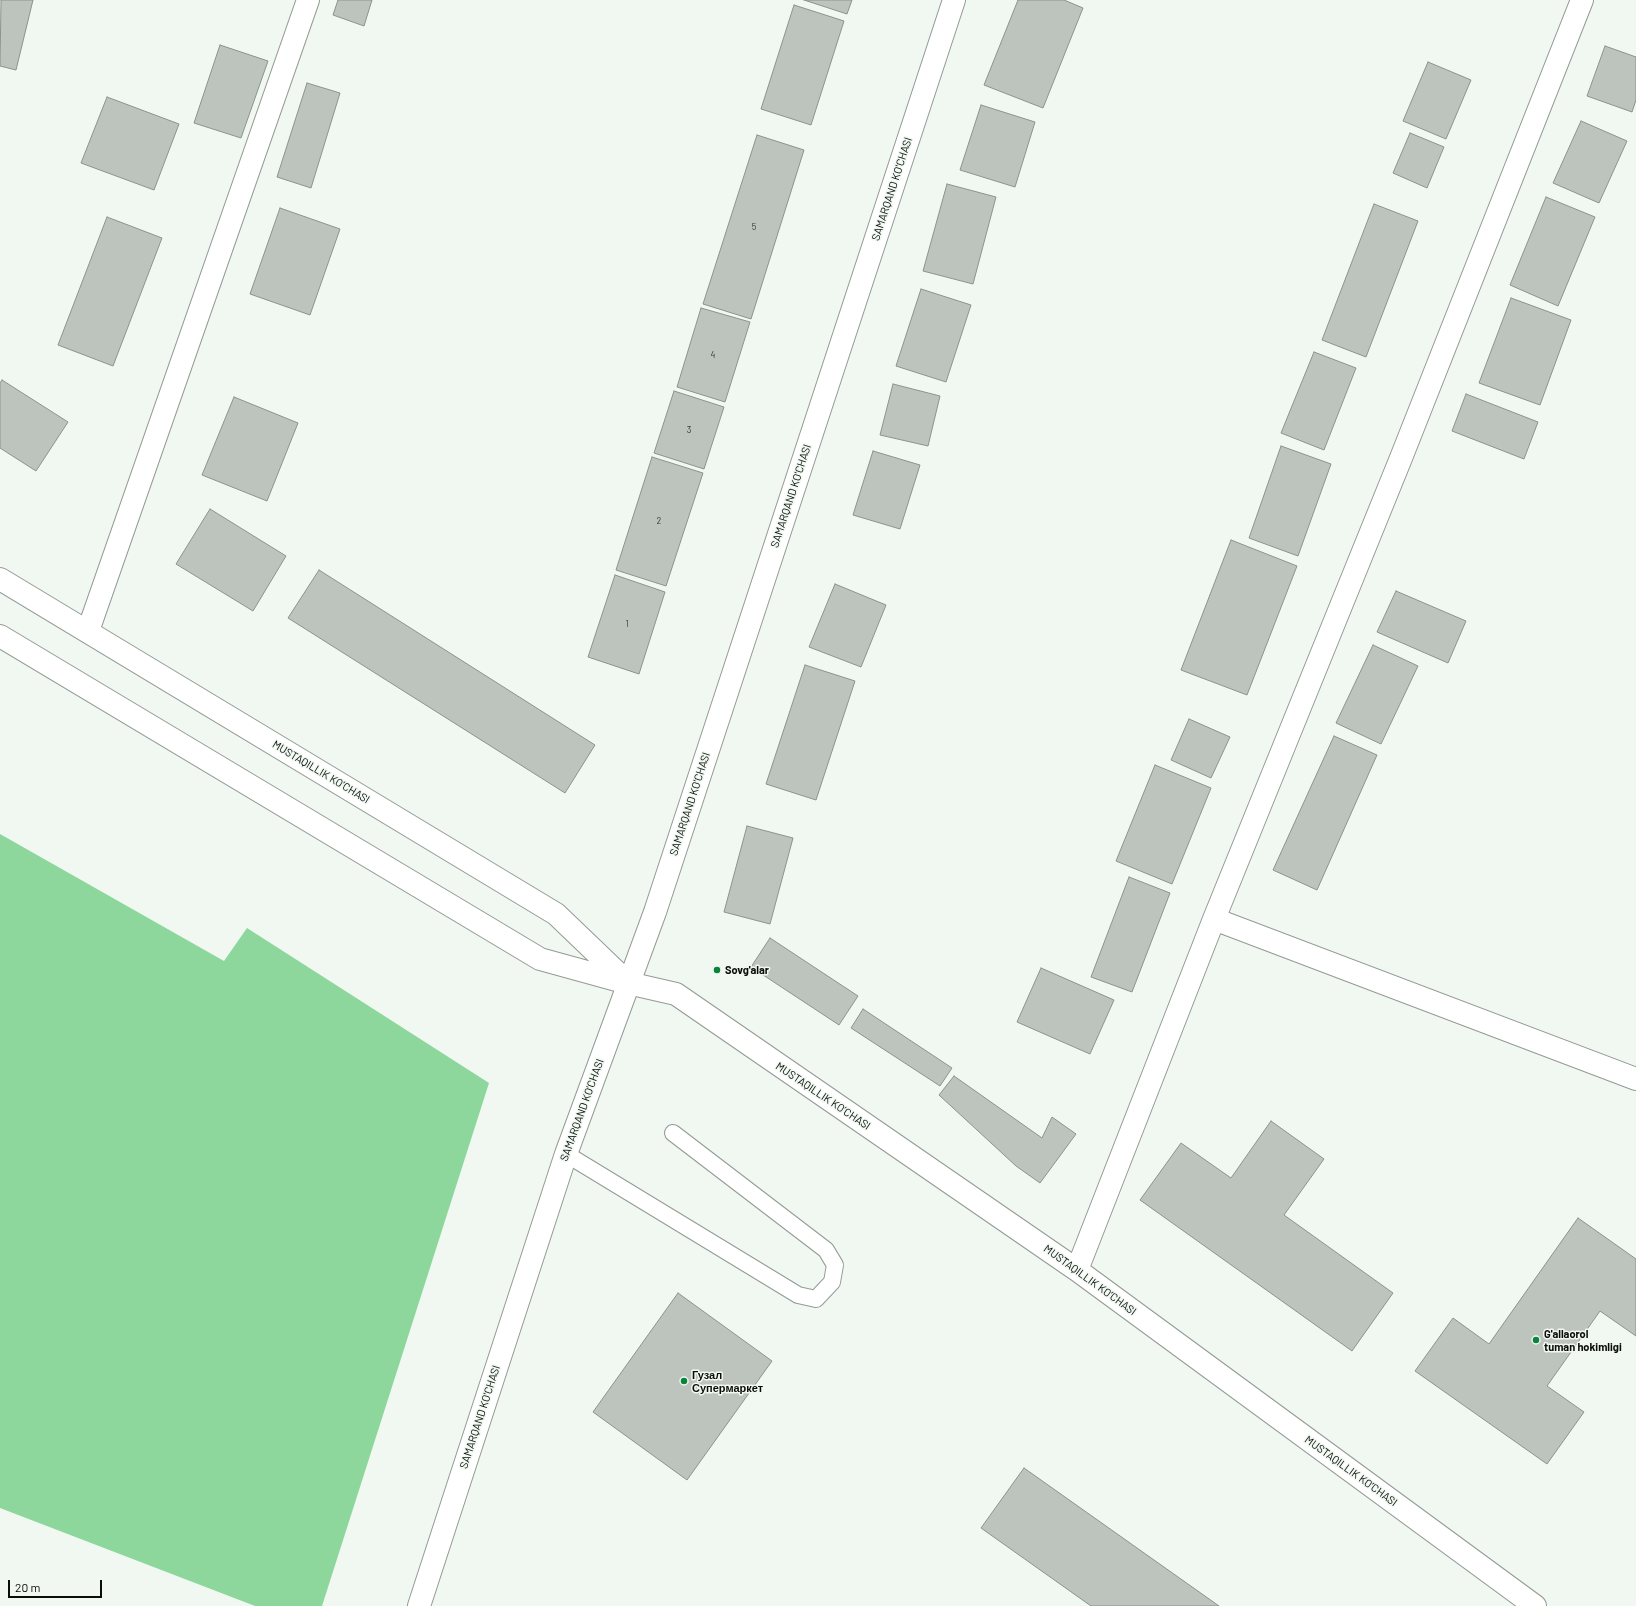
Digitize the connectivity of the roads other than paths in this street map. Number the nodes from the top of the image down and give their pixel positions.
1 (308, 0) edge
2 (954, 0) edge
3 (1582, 0) edge
4 (0, 579) edge
5 (88, 631) junction
6 (0, 636) edge
7 (1214, 919) junction
8 (628, 983) junction
9 (1636, 1079) edge
10 (673, 1133) dead end
11 (566, 1154) junction
12 (1077, 1270) junction
13 (419, 1606) edge
14 (1535, 1606) edge

1 - 5 street
2 - 8 street, SAMARQAND KO'CHASI
3 - 7 street
4 - 5 street, MUSTAQILLIK KO’CHASI
5 - 8 street, MUSTAQILLIK KO’CHASI
6 - 8 street, MUSTAQILLIK KO’CHASI
7 - 9 street
7 - 12 street
8 - 11 street, SAMARQAND KO'CHASI
8 - 12 street, MUSTAQILLIK KO’CHASI
10 - 11 lane
11 - 13 street, SAMARQAND KO'CHASI
12 - 14 street, MUSTAQILLIK KO’CHASI

